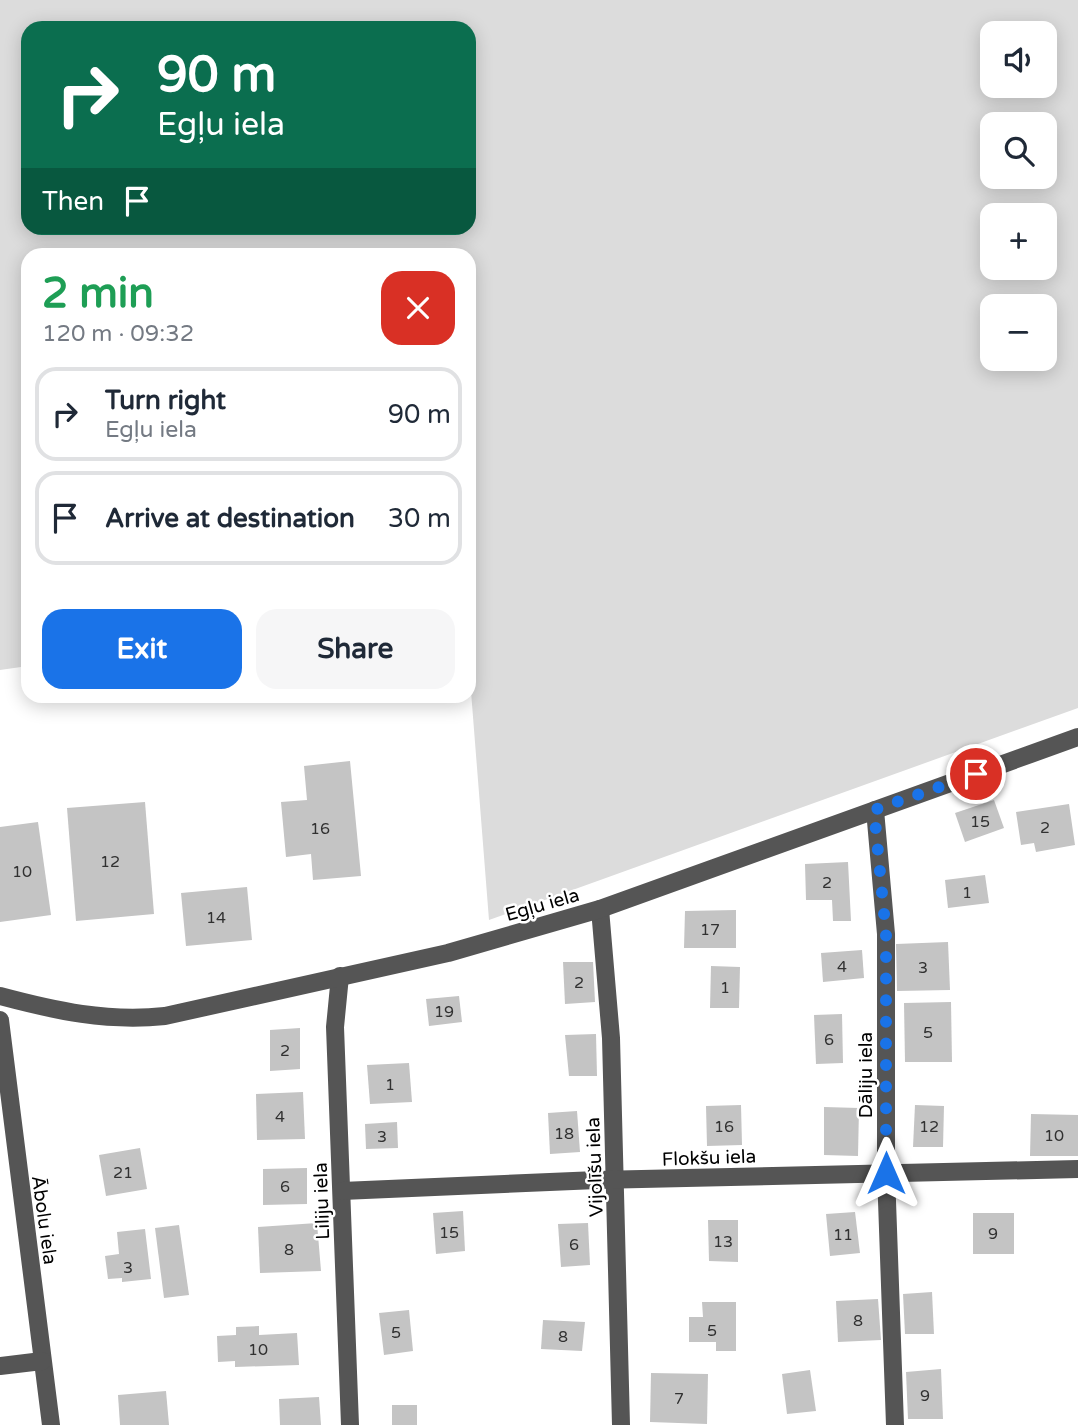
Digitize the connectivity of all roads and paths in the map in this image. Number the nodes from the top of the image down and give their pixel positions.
1 (1078, 737) edge
2 (874, 810) junction
3 (600, 909) junction
4 (340, 976) junction
5 (0, 996) edge
6 (0, 1020) edge
7 (6, 1127) edge
8 (1078, 1169) edge
9 (886, 1173) junction
10 (615, 1181) junction
11 (342, 1191) junction
12 (42, 1361) junction
13 (0, 1366) edge
14 (51, 1425) edge
15 (350, 1425) edge
16 (621, 1425) edge
17 (895, 1425) edge

1 - 2 street, Egļu iela
2 - 3 street, Egļu iela
2 - 9 street, Dāliju iela
3 - 4 street, Egļu iela
3 - 10 street, Vijolīšu iela
4 - 5 street, Egļu iela
4 - 11 street, Liliju iela
6 - 7 street, Ābolu iela
7 - 12 street, Ābolu iela
8 - 9 street, Flokšu iela
9 - 10 street, Flokšu iela
9 - 17 street, Dāliju iela
10 - 11 street, Flokšu iela
10 - 16 street, Vijolīšu iela
11 - 15 street, Liliju iela
12 - 13 street
12 - 14 street, Ābolu iela

